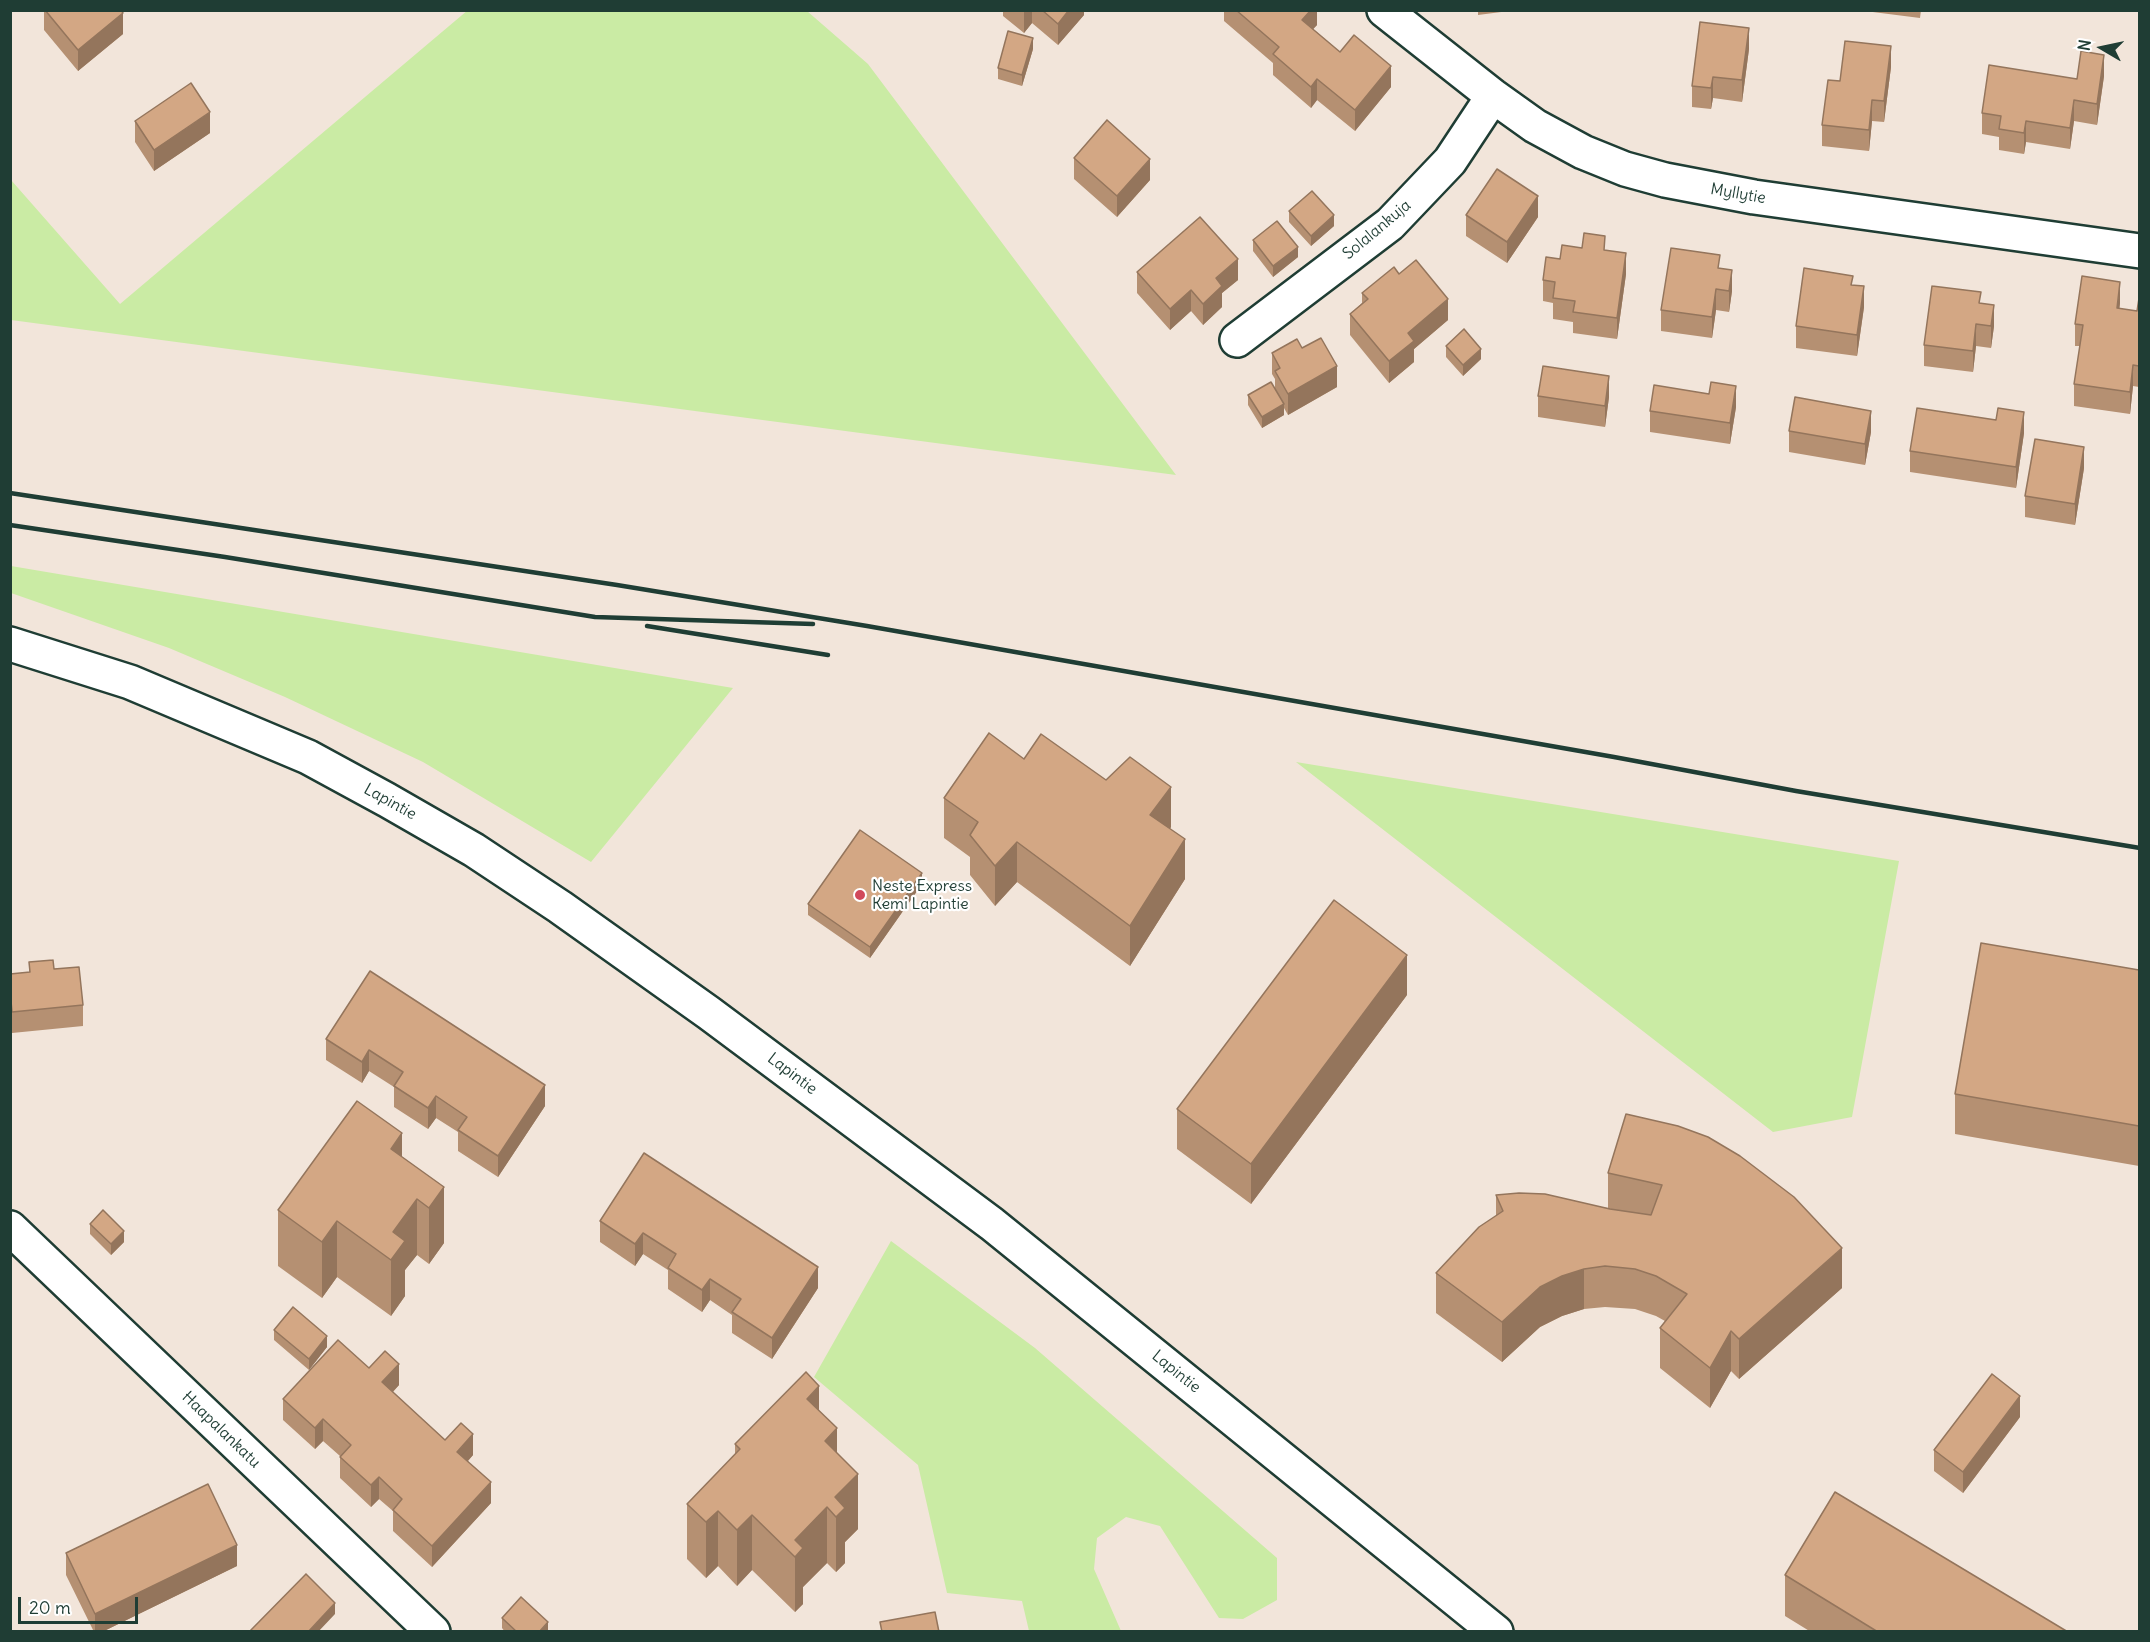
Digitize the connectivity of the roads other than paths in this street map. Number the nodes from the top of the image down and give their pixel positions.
1 (1384, 10) edge
2 (1492, 96) junction
3 (2139, 251) edge
4 (1237, 340) dead end
5 (10, 644) edge
6 (10, 1228) edge
7 (433, 1632) edge
8 (1496, 1632) edge

1 - 2 main road, Myllytie
2 - 3 main road, Myllytie
2 - 4 main road, Solalankuja
5 - 8 main road, Lapintie
6 - 7 main road, Haapalankatu

